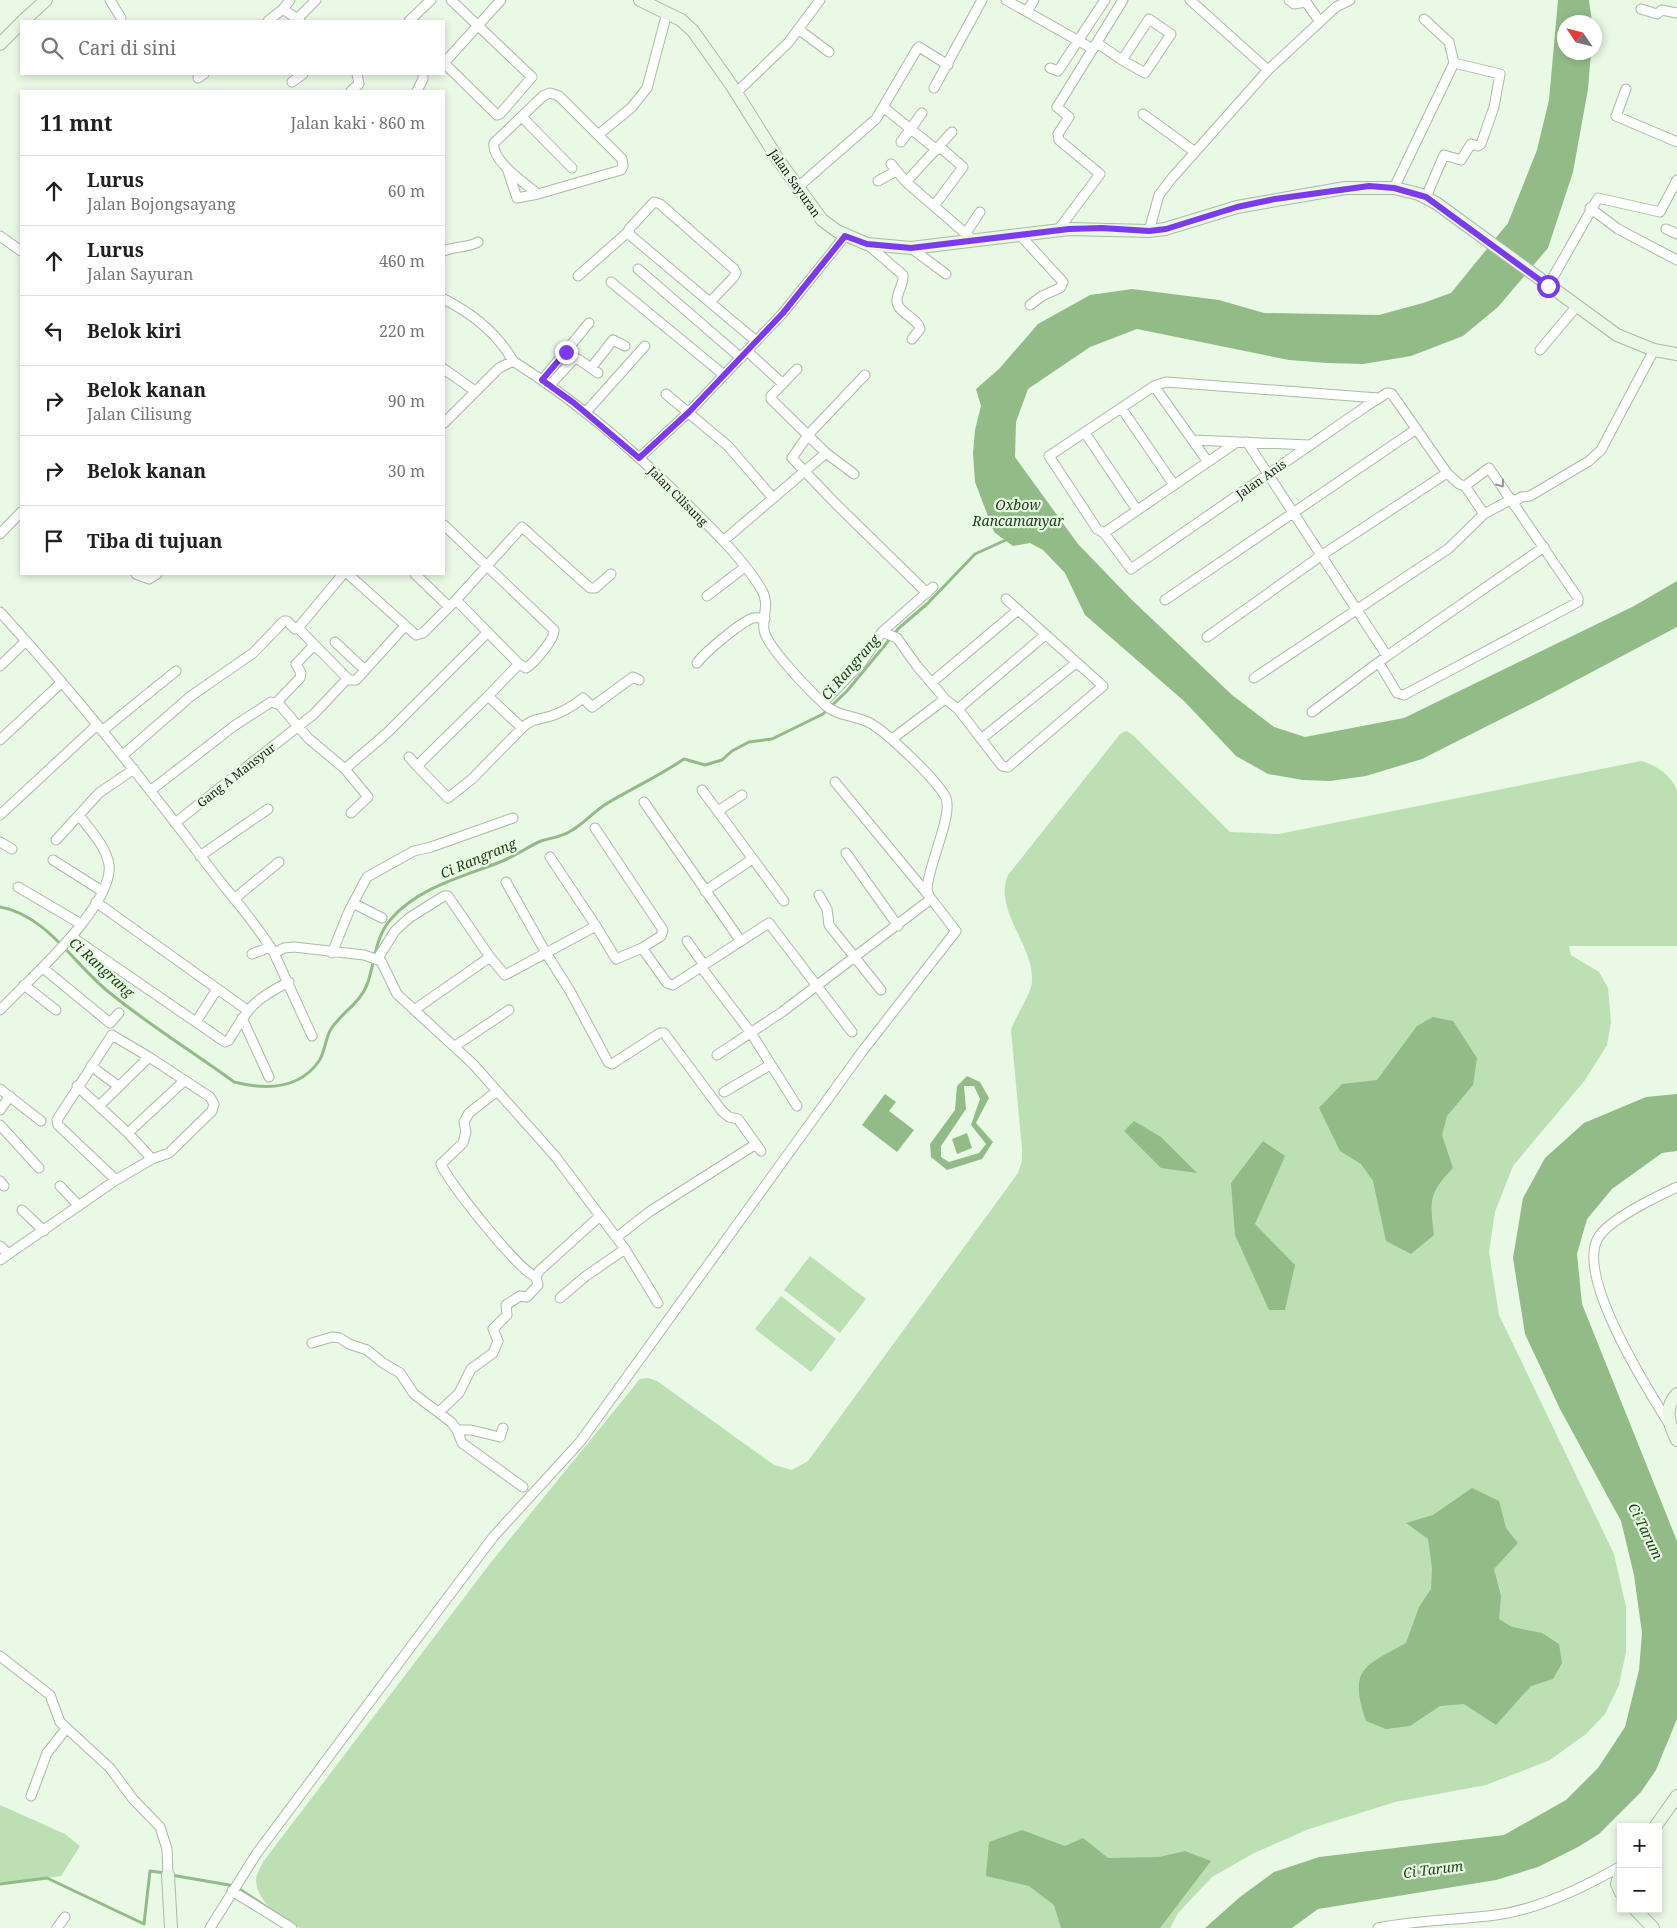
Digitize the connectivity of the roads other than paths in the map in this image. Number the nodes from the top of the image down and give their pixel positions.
1 (110, 0) edge
2 (290, 0) edge
3 (316, 0) edge
4 (431, 0) edge
5 (451, 0) edge
6 (501, 0) edge
7 (640, 0) edge
8 (820, 0) edge
9 (982, 0) edge
10 (1006, 0) edge
11 (1034, 0) edge
12 (1105, 0) edge
13 (1123, 0) edge
14 (1190, 0) edge
15 (1289, 0) edge
16 (1350, 0) edge
17 (41, 2) edge
18 (283, 9) junction
19 (1641, 9) dead end
20 (1027, 11) junction
21 (667, 13) junction
22 (1677, 13) edge
23 (121, 18) dead end
24 (1424, 19) dead end
25 (25, 20) edge
26 (269, 20) edge
27 (298, 20) edge
28 (410, 20) edge
29 (1320, 22) junction
30 (20, 25) edge
31 (478, 26) junction
32 (798, 29) junction
33 (1078, 40) junction
34 (0, 44) edge
35 (1095, 46) junction
36 (828, 52) dead end
37 (1122, 60) junction
38 (445, 62) edge
39 (1454, 63) junction
40 (445, 64) edge
41 (948, 65) junction
42 (1050, 68) dead end
43 (1268, 70) junction
44 (302, 75) edge
45 (357, 75) edge
46 (422, 76) dead end
47 (292, 82) dead end
48 (934, 88) dead end
49 (352, 90) edge
50 (418, 90) edge
51 (1626, 90) dead end
52 (736, 92) junction
53 (882, 107) junction
54 (922, 113) dead end
55 (1143, 114) dead end
56 (522, 117) junction
57 (911, 128) junction
58 (952, 132) dead end
59 (598, 135) junction
60 (901, 142) dead end
61 (1677, 142) edge
62 (938, 148) junction
63 (1196, 152) junction
64 (507, 168) junction
65 (572, 168) dead end
66 (1677, 180) edge
67 (878, 181) dead end
68 (906, 182) junction
69 (798, 187) junction
70 (1394, 188) junction
71 (538, 194) junction
72 (1426, 197) junction
73 (934, 206) junction
74 (1590, 208) junction
75 (980, 212) dead end
76 (1666, 229) dead end
77 (1058, 230) junction
78 (1149, 231) junction
79 (628, 232) junction
80 (1019, 234) junction
81 (1677, 234) edge
82 (0, 236) edge
83 (845, 236) junction
84 (969, 236) junction
85 (478, 242) dead end
86 (867, 244) junction
87 (911, 248) junction
88 (20, 250) edge
89 (445, 251) edge
90 (1677, 260) edge
91 (638, 269) dead end
92 (946, 274) dead end
93 (578, 276) dead end
94 (611, 282) dead end
95 (1546, 285) junction
96 (445, 300) edge
97 (710, 302) junction
98 (1030, 305) dead end
99 (1576, 307) junction
100 (589, 323) dead end
101 (912, 340) dead end
102 (756, 341) junction
103 (624, 346) dead end
104 (645, 346) dead end
105 (1540, 350) dead end
106 (1654, 350) junction
107 (744, 354) junction
108 (1677, 354) edge
109 (513, 361) junction
110 (797, 369) dead end
111 (445, 370) edge
112 (724, 374) junction
113 (864, 375) dead end
114 (546, 382) junction
115 (783, 384) junction
116 (1154, 386) junction
117 (475, 391) junction
118 (666, 394) dead end
119 (1378, 398) junction
120 (1122, 409) junction
121 (586, 412) junction
122 (689, 412) junction
123 (445, 422) edge
124 (1415, 430) junction
125 (808, 434) junction
126 (1085, 434) junction
127 (1193, 440) junction
128 (1237, 442) junction
129 (1247, 442) junction
130 (1309, 446) junction
131 (826, 453) junction
132 (639, 458) junction
133 (1208, 462) junction
134 (804, 471) junction
135 (1447, 473) junction
136 (854, 474) dead end
137 (1268, 474) junction
138 (1174, 485) junction
139 (1465, 486) junction
140 (773, 498) junction
141 (1515, 503) junction
142 (1136, 510) junction
143 (20, 513) edge
144 (1294, 513) junction
145 (1484, 514) junction
146 (445, 526) edge
147 (1104, 533) junction
148 (0, 534) edge
149 (723, 541) junction
150 (1544, 547) junction
151 (1322, 555) junction
152 (486, 566) junction
153 (745, 567) junction
154 (611, 574) dead end
155 (139, 575) edge
156 (155, 575) edge
157 (342, 575) edge
158 (349, 575) edge
159 (416, 575) edge
160 (708, 596) dead end
161 (456, 600) junction
162 (1006, 600) dead end
163 (1164, 600) dead end
164 (449, 607) junction
165 (1357, 608) junction
166 (1018, 610) junction
167 (0, 612) edge
168 (765, 619) junction
169 (404, 627) junction
170 (298, 628) junction
171 (488, 632) junction
172 (890, 635) junction
173 (1045, 635) junction
174 (1207, 637) dead end
175 (26, 641) junction
176 (335, 642) dead end
177 (314, 645) junction
178 (1387, 656) junction
179 (697, 662) dead end
180 (1076, 663) junction
181 (1379, 663) junction
182 (519, 664) junction
183 (0, 666) edge
184 (365, 670) junction
185 (176, 671) dead end
186 (1254, 678) dead end
187 (348, 679) junction
188 (639, 680) dead end
189 (61, 683) junction
190 (932, 683) junction
191 (488, 696) junction
192 (946, 699) junction
193 (276, 703) junction
194 (825, 705) junction
195 (958, 709) junction
196 (1312, 712) dead end
197 (297, 727) junction
198 (99, 728) junction
199 (522, 728) junction
200 (892, 739) junction
201 (0, 740) edge
202 (981, 740) junction
203 (123, 754) junction
204 (409, 757) dead end
205 (417, 766) junction
206 (134, 769) junction
207 (345, 769) junction
208 (835, 782) dead end
209 (702, 790) dead end
210 (150, 791) junction
211 (742, 795) dead end
212 (644, 802) dead end
213 (268, 809) dead end
214 (718, 811) junction
215 (351, 813) dead end
216 (0, 815) edge
217 (79, 815) junction
218 (513, 818) dead end
219 (175, 824) junction
220 (595, 828) dead end
221 (56, 840) dead end
222 (0, 842) edge
223 (12, 849) dead end
224 (846, 853) dead end
225 (200, 856) junction
226 (550, 857) dead end
227 (53, 860) dead end
228 (752, 860) junction
229 (279, 862) dead end
230 (506, 882) dead end
231 (18, 887) dead end
232 (103, 889) junction
233 (705, 891) junction
234 (819, 896) dead end
235 (930, 897) junction
236 (234, 899) junction
237 (784, 901) dead end
238 (96, 902) junction
239 (353, 903) junction
240 (382, 918) dead end
241 (81, 924) junction
242 (596, 926) junction
243 (898, 926) junction
244 (69, 940) junction
245 (740, 940) junction
246 (687, 941) dead end
247 (642, 948) junction
248 (272, 950) junction
249 (332, 952) junction
250 (546, 953) junction
251 (252, 954) dead end
252 (490, 957) junction
253 (376, 958) junction
254 (856, 958) junction
255 (703, 966) junction
256 (43, 968) junction
257 (289, 982) junction
258 (24, 985) junction
259 (818, 986) junction
260 (217, 988) junction
261 (881, 990) dead end
262 (0, 1010) edge
263 (56, 1010) dead end
264 (414, 1010) junction
265 (508, 1010) dead end
266 (119, 1013) dead end
267 (244, 1014) junction
268 (196, 1022) junction
269 (852, 1032) dead end
270 (751, 1033) junction
271 (312, 1036) dead end
272 (456, 1046) junction
273 (717, 1055) dead end
274 (149, 1057) junction
275 (770, 1065) junction
276 (91, 1066) junction
277 (269, 1077) dead end
278 (184, 1081) junction
279 (77, 1086) junction
280 (118, 1086) junction
281 (0, 1089) edge
282 (497, 1091) junction
283 (724, 1092) dead end
284 (10, 1096) junction
285 (99, 1106) junction
286 (797, 1106) dead end
287 (0, 1110) edge
288 (41, 1121) dead end
289 (0, 1125) edge
290 (128, 1133) junction
291 (152, 1160) junction
292 (39, 1168) dead end
293 (116, 1180) junction
294 (60, 1186) dead end
295 (1677, 1187) edge
296 (79, 1206) junction
297 (22, 1210) dead end
298 (600, 1216) junction
299 (44, 1231) junction
300 (617, 1237) junction
301 (0, 1246) edge
302 (625, 1249) junction
303 (8, 1254) junction
304 (0, 1260) edge
305 (536, 1277) junction
306 (560, 1298) dead end
307 (658, 1303) dead end
308 (312, 1344) dead end
309 (1677, 1394) edge
310 (439, 1412) junction
311 (1668, 1422) junction
312 (503, 1428) dead end
313 (457, 1430) junction
314 (1677, 1440) edge
315 (523, 1487) dead end
316 (0, 1656) edge
317 (66, 1729) junction
318 (31, 1796) dead end
319 (1677, 1796) edge
320 (1658, 1823) edge
321 (1619, 1868) edge
322 (168, 1875) joint
323 (232, 1891) junction
324 (1639, 1913) edge
325 (65, 1916) dead end
326 (58, 1928) edge
327 (171, 1928) edge
328 (210, 1928) edge
329 (292, 1928) edge
330 (1378, 1928) edge
331 (1653, 1928) edge

1 - 23 street
2 - 18 street
3 - 27 street
4 - 28 street
5 - 31 street
6 - 31 street
7 - 21 street, Jalan Sayuran
8 - 32 street
9 - 41 street
10 - 20 street
11 - 20 street
12 - 33 street
13 - 35 street
14 - 43 street
15 - 29 street
16 - 29 street
17 - 25 street
18 - 26 street
18 - 27 street
19 - 22 street
20 - 33 street
21 - 52 street, Jalan Sayuran
21 - 59 street
24 - 39 street
29 - 43 street
30 - 34 street
31 - 38 street
31 - 40 street
32 - 36 street
32 - 52 street
33 - 35 street
33 - 42 street
35 - 37 street
35 - 77 street
37 - 37 street
39 - 70 street
39 - 72 street
41 - 48 street
41 - 53 street
43 - 63 street
44 - 47 street
45 - 49 street
46 - 50 street
51 - 61 street
52 - 69 street, Jalan Sayuran
53 - 57 street
53 - 69 street
54 - 57 street
55 - 63 street
56 - 59 street
56 - 64 street
56 - 65 street
57 - 60 street
57 - 62 street
58 - 62 street
59 - 71 street
62 - 68 street
62 - 73 street
63 - 78 street
64 - 71 street
64 - 71 street
66 - 74 street
67 - 68 street
68 - 73 street
69 - 83 street, Jalan Sayuran
70 - 72 street, Jalan Sayuran
70 - 78 street, Jalan Sayuran
72 - 95 street, Jalan Sayuran
73 - 84 street
74 - 90 street
74 - 95 street
75 - 84 street
76 - 81 street
77 - 78 street, Jalan Sayuran
77 - 80 street, Jalan Sayuran
79 - 93 street
79 - 97 street
79 - 97 street
80 - 84 street, Jalan Sayuran
80 - 98 street
82 - 88 street
83 - 86 street, Jalan Sayuran
83 - 102 street
84 - 87 street, Jalan Sayuran
85 - 89 street
86 - 87 street, Jalan Sayuran
86 - 101 street
87 - 92 street
91 - 107 street
94 - 112 street
95 - 99 street, Jalan Sayuran
96 - 109 street
97 - 102 street
99 - 105 street
99 - 106 street, Jalan Sayuran
100 - 114 street
102 - 107 street
103 - 114 street
104 - 121 street
106 - 108 street, Jalan Sayuran
106 - 141 street
107 - 112 street
107 - 115 street
109 - 114 street, Jalan Cilisung
109 - 117 street
110 - 115 street
111 - 117 street
112 - 122 street
113 - 125 street
114 - 121 street, Jalan Cilisung
115 - 125 street
116 - 119 street
116 - 120 street
116 - 127 street
117 - 123 street
118 - 122 street
119 - 124 street, Jalan Anis
119 - 130 street, Jalan Anis
120 - 126 street
120 - 138 street
121 - 132 street, Jalan Cilisung
122 - 132 street
122 - 140 street
124 - 135 street
124 - 144 street
125 - 131 street
125 - 134 street
126 - 142 street
126 - 147 street
127 - 128 street
127 - 133 street
128 - 129 street
128 - 133 street
129 - 130 street
129 - 137 street
130 - 137 street, Jalan Anis
131 - 134 street
131 - 136 street
132 - 149 street, Jalan Cilisung
133 - 138 street
134 - 140 street
134 - 172 street
135 - 139 street
135 - 151 street
137 - 144 street
137 - 147 street, Jalan Anis
138 - 142 street
139 -> 141 street
139 - 145 street
140 - 149 street
141 - 145 street
141 - 150 street
142 - 147 street
143 - 148 street
144 - 151 street
144 - 163 street
145 - 165 street
146 - 152 street
149 - 153 street, Jalan Cilisung
150 - 178 street
150 - 181 street
151 - 165 street
151 - 174 street
152 - 154 street
152 - 161 street
152 - 182 street
153 - 160 street
153 - 168 street, Jalan Cilisung
155 - 156 street
157 - 170 street
158 - 169 street
159 - 164 street
161 - 164 street
161 - 171 street
162 - 166 street
164 - 169 street
165 - 178 street
165 - 186 street
166 - 173 street
166 - 190 street
167 - 175 street
168 - 179 street
168 - 194 street, Jalan Cilisung
169 - 184 street
170 - 177 street
170 - 203 street
171 - 182 street
171 - 207 street
172 - 190 street
172 - 194 street
173 - 180 street
173 - 195 street
175 - 183 street
175 - 189 street
176 - 184 street
177 - 187 street
177 - 193 street
178 - 181 street
180 - 202 street
180 - 202 street
181 - 196 street
182 - 191 street
184 - 187 street, Gang A Mansyur
185 - 198 street
187 - 197 street, Gang A Mansyur
188 - 199 street
189 - 198 street
189 - 201 street
190 - 192 street
191 - 199 street
191 - 205 street
192 - 195 street
192 - 200 street
193 - 197 street
193 - 210 street
194 - 200 street
195 - 202 street
197 - 207 street
197 - 219 street, Gang A Mansyur
198 - 203 street
198 - 216 street
199 - 205 street
200 - 235 street
203 - 206 street
204 - 205 street
206 - 210 street
206 - 217 street
207 - 215 street
208 - 235 street
209 - 214 street
210 - 219 street
211 - 214 street
212 - 233 street
213 - 225 street
214 - 228 street
217 - 221 street
217 - 232 street
218 - 239 street
219 - 225 street
220 - 247 street
222 - 223 street
224 - 243 street
225 - 236 street
226 - 242 street
227 - 232 street
228 - 233 street
228 - 237 street
229 - 236 street
230 - 250 street
231 - 241 street
232 - 238 street
233 - 245 street
234 - 254 street
235 - 243 street
235 - 323 street
236 - 248 street
238 - 241 street
238 - 260 street
239 - 240 street
239 - 249 street
241 - 244 street
242 - 247 street
242 - 250 street
243 - 254 street
244 - 256 street
244 - 268 street
245 - 255 street
245 - 259 street
246 - 255 street
247 - 255 street
248 - 249 street
248 - 251 street
248 - 257 street
249 - 253 street
250 - 252 street
250 - 300 street
252 - 253 street
252 - 264 street
253 - 264 street
254 - 259 street
254 - 261 street
255 - 270 street
256 - 258 street
256 - 266 street
257 - 267 street
257 - 271 street
258 - 262 street
258 - 263 street
259 - 269 street
259 - 270 street
260 - 267 street
260 - 268 street
264 - 272 street
265 - 272 street
267 - 268 street
267 - 277 street
270 - 273 street
270 - 275 street
272 - 282 street
274 - 276 street
274 - 278 street
274 - 280 street
275 - 283 street
275 - 286 street
276 - 279 street
276 - 280 street
278 - 290 street
278 - 291 street
279 - 285 street
279 - 293 street
280 - 285 street
281 - 284 street
282 - 298 street
282 - 305 street
284 - 287 street
284 - 288 street
285 - 290 street
289 - 292 street
290 - 291 street
291 - 293 street
293 - 296 street
294 - 296 street
295 - 311 street
296 - 299 street
297 - 299 street
298 - 300 street
298 - 305 street
299 - 303 street
300 - 302 street
301 - 303 street
302 - 306 street
302 - 307 street
303 - 304 street
305 - 310 street
308 - 310 street
309 - 311 street
310 - 313 street
311 - 314 street
312 - 313 street
313 - 315 street
316 - 317 street
317 - 318 street
317 - 322 street
319 - 320 street
321 - 330 street
322 - 327 street
323 - 328 street
323 - 329 street
324 - 331 street
325 - 326 street

